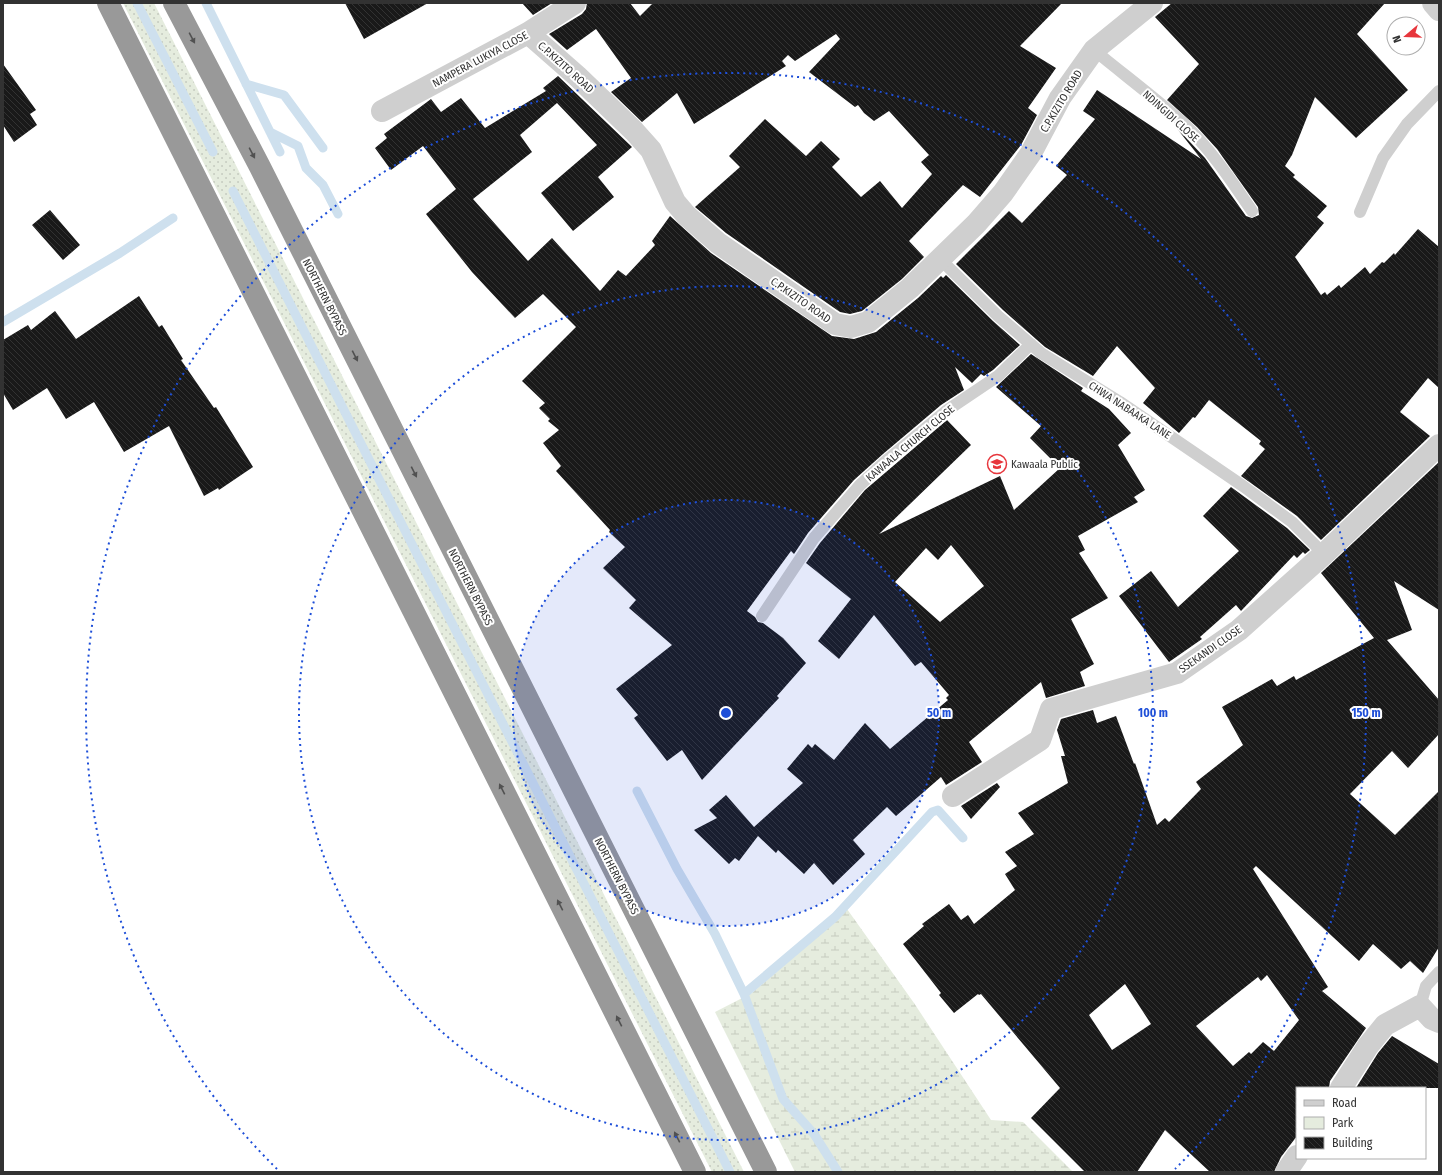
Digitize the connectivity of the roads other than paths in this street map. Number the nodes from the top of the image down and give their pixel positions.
1 (108, 3) edge
2 (174, 3) edge
3 (575, 3) edge
4 (1152, 3) edge
5 (1432, 3) edge
6 (1439, 10) edge
7 (528, 33) junction
8 (1094, 50) junction
9 (1439, 91) edge
10 (382, 111) dead end
11 (1252, 211) dead end
12 (1360, 212) dead end
13 (940, 259) junction
14 (1031, 344) junction
15 (1439, 445) edge
16 (1324, 554) junction
17 (762, 616) dead end
18 (953, 796) dead end
19 (1439, 972) edge
20 (1420, 1006) junction
21 (1439, 1022) edge
22 (1342, 1087) edge
23 (1296, 1157) edge
24 (695, 1172) edge
25 (766, 1172) edge
26 (1286, 1172) edge

24 -> 1 highway
2 -> 25 highway, NORTHERN BYPASS
3 - 7 street, NAMPERA LUKIYA CLOSE
4 - 8 street, C.P.KIZITO ROAD
5 - 6 street
7 - 10 street, NAMPERA LUKIYA CLOSE
7 - 13 street, C.P.KIZITO ROAD
8 - 11 lane, NDINGIDI CLOSE
8 - 13 street, C.P.KIZITO ROAD
9 - 12 lane
13 - 14 lane, CHWA NABAAKA LANE
14 - 16 lane, CHWA NABAAKA LANE
14 - 17 lane, KAWAALA CHURCH CLOSE
15 - 16 street, SSEKANDI CLOSE
16 - 18 street, SSEKANDI CLOSE
19 - 20 lane
20 - 21 street
20 - 22 street
23 - 26 street

